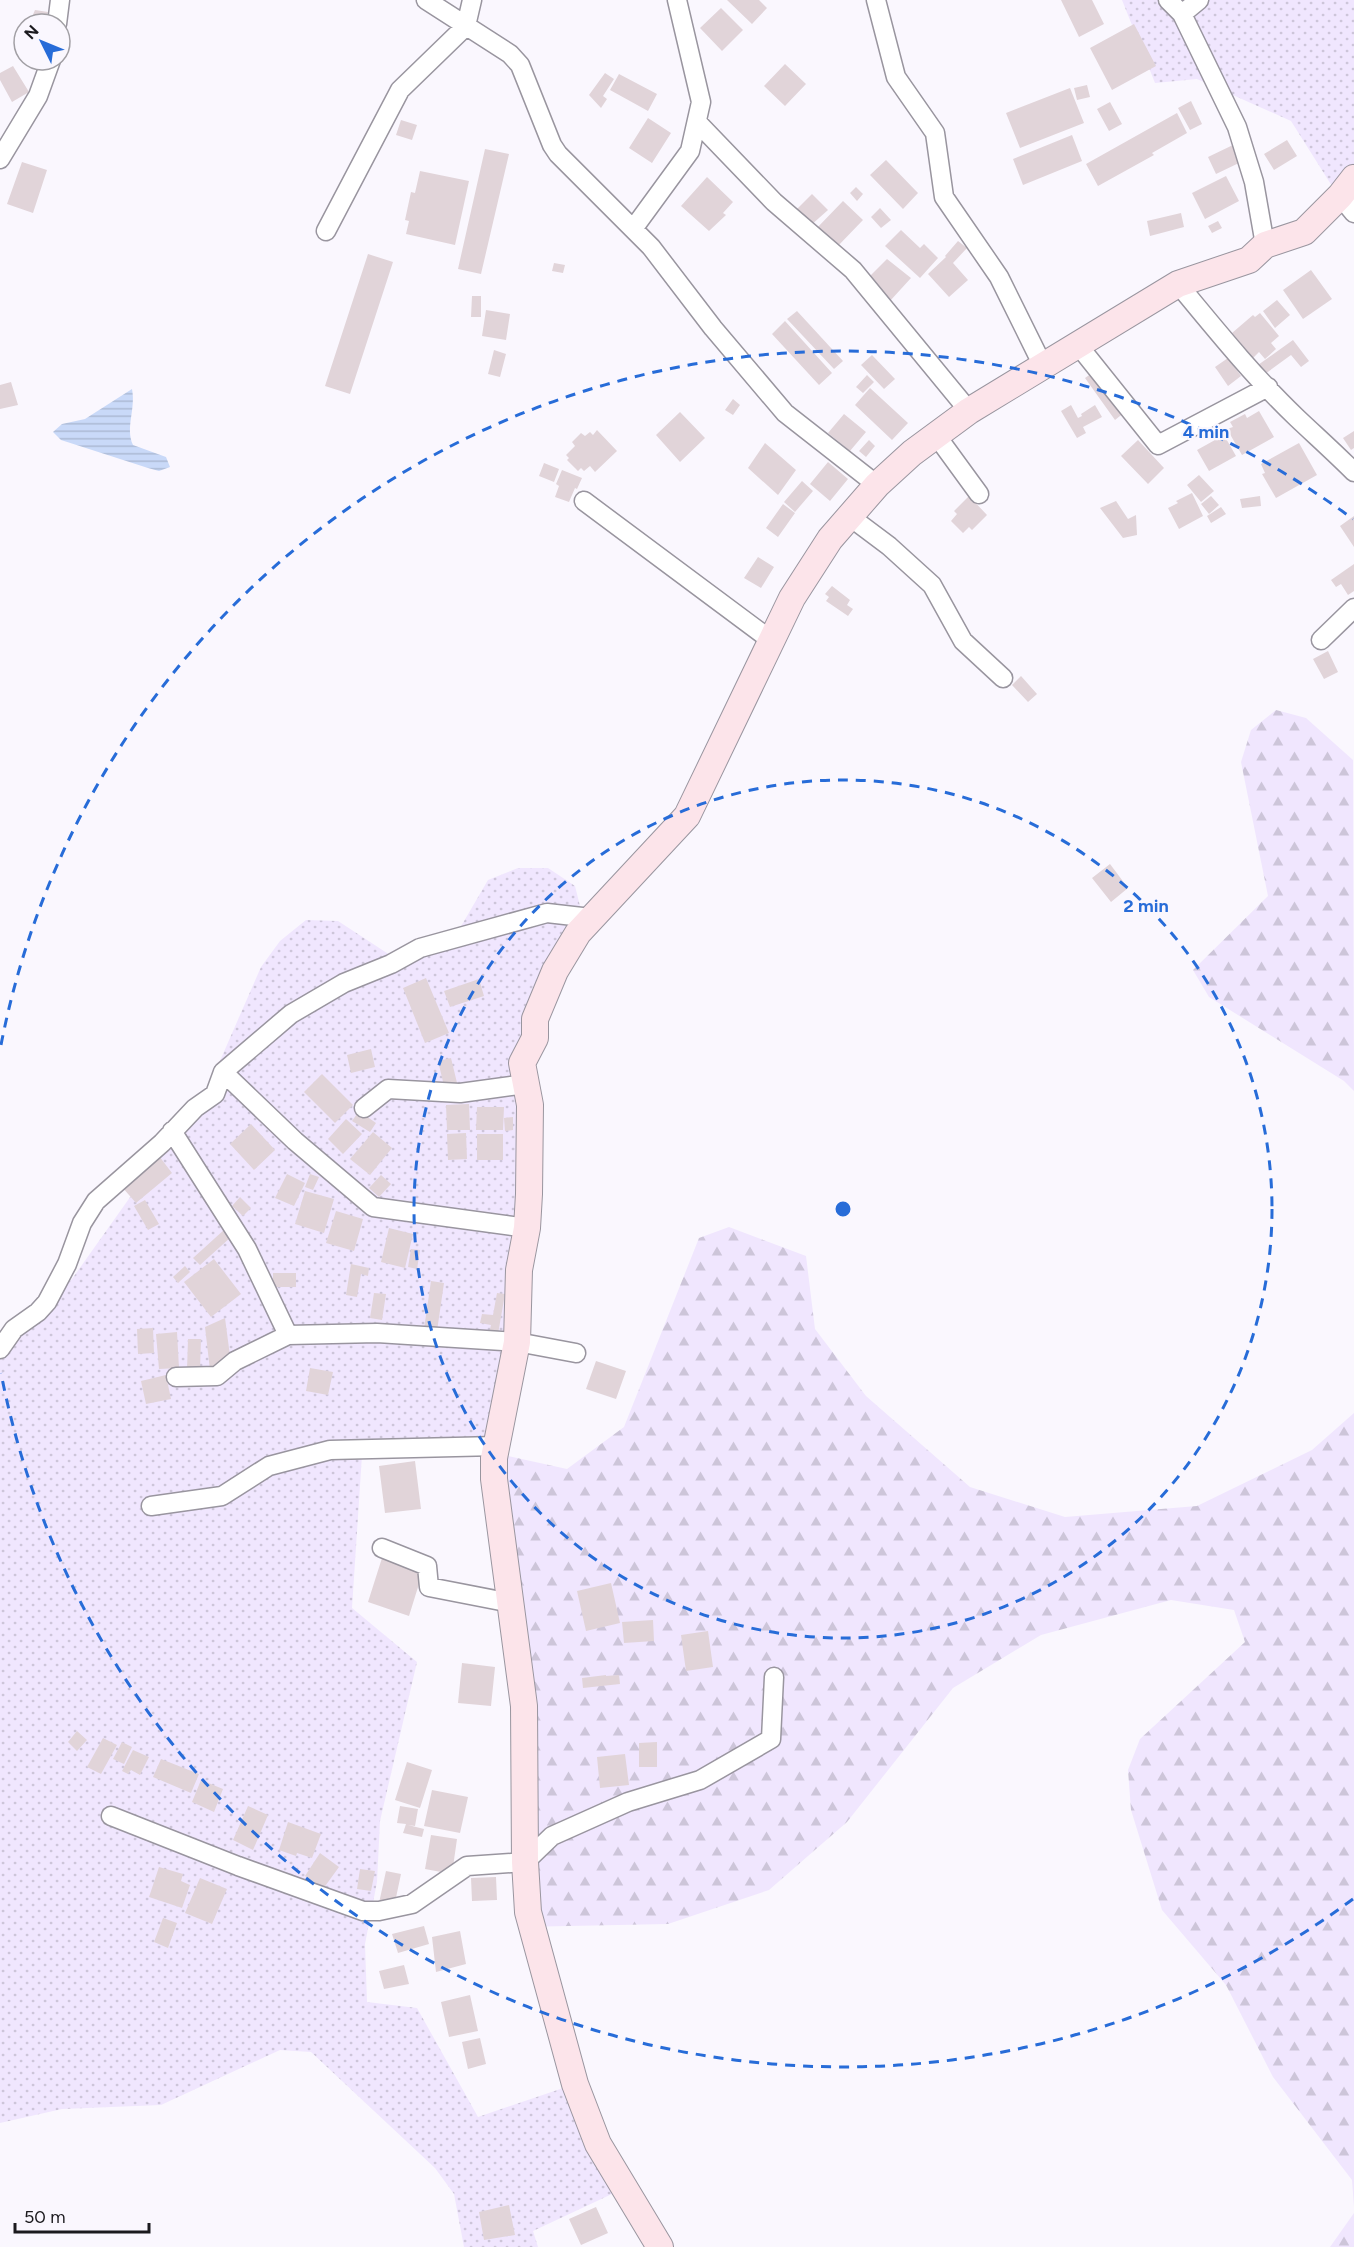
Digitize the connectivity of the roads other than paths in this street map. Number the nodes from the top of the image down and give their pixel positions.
1 (426, 0) edge
2 (472, 0) edge
3 (677, 0) edge
4 (876, 0) edge
5 (1168, 0) edge
6 (1200, 0) edge
7 (1182, 14) junction
8 (466, 26) junction
9 (47, 72) edge
10 (697, 122) junction
11 (0, 159) edge
12 (1349, 196) edge
13 (633, 229) junction
14 (326, 231) dead end
15 (1265, 245) junction
16 (1178, 285) junction
17 (1078, 345) junction
18 (1043, 366) junction
19 (1268, 387) junction
20 (969, 411) junction
21 (936, 435) junction
22 (1354, 472) edge
23 (877, 485) junction
24 (979, 494) dead end
25 (584, 501) dead end
26 (849, 516) junction
27 (1354, 608) edge
28 (1321, 640) dead end
29 (772, 641) junction
30 (1003, 678) dead end
31 (591, 918) junction
32 (223, 1072) junction
33 (526, 1084) junction
34 (364, 1108) dead end
35 (172, 1131) junction
36 (527, 1228) junction
37 (288, 1335) junction
38 (517, 1342) junction
39 (0, 1349) edge
40 (576, 1353) dead end
41 (176, 1377) dead end
42 (497, 1446) junction
43 (151, 1506) dead end
44 (382, 1548) dead end
45 (511, 1604) junction
46 (774, 1677) dead end
47 (111, 1815) dead end
48 (525, 1862) junction
49 (660, 2247) edge

1 - 8 street
2 - 8 street
3 - 10 street
4 - 18 street
5 - 7 street
6 - 7 street
7 - 15 street
8 - 13 street
8 - 14 street
9 - 11 street
10 - 13 street
10 - 20 street
12 - 15 street
13 - 23 street
15 - 16 street
16 - 17 street
16 - 19 street
17 - 18 street
17 - 19 street
18 - 20 street
19 - 22 street
20 - 21 street
21 - 23 street
21 - 24 street
23 - 26 street
25 - 29 street
26 - 29 street
26 - 30 street
27 - 28 street
29 - 31 street
31 - 32 street
31 - 33 street
32 - 35 street
32 - 36 street
33 - 34 street
33 - 36 street
35 - 37 street
35 - 39 street
36 - 38 street
37 - 38 street
37 - 41 street
38 - 40 street
38 - 42 street
42 - 43 street
42 - 45 street
44 - 45 street
45 - 48 street
46 - 48 street
47 - 48 street
48 - 49 street

